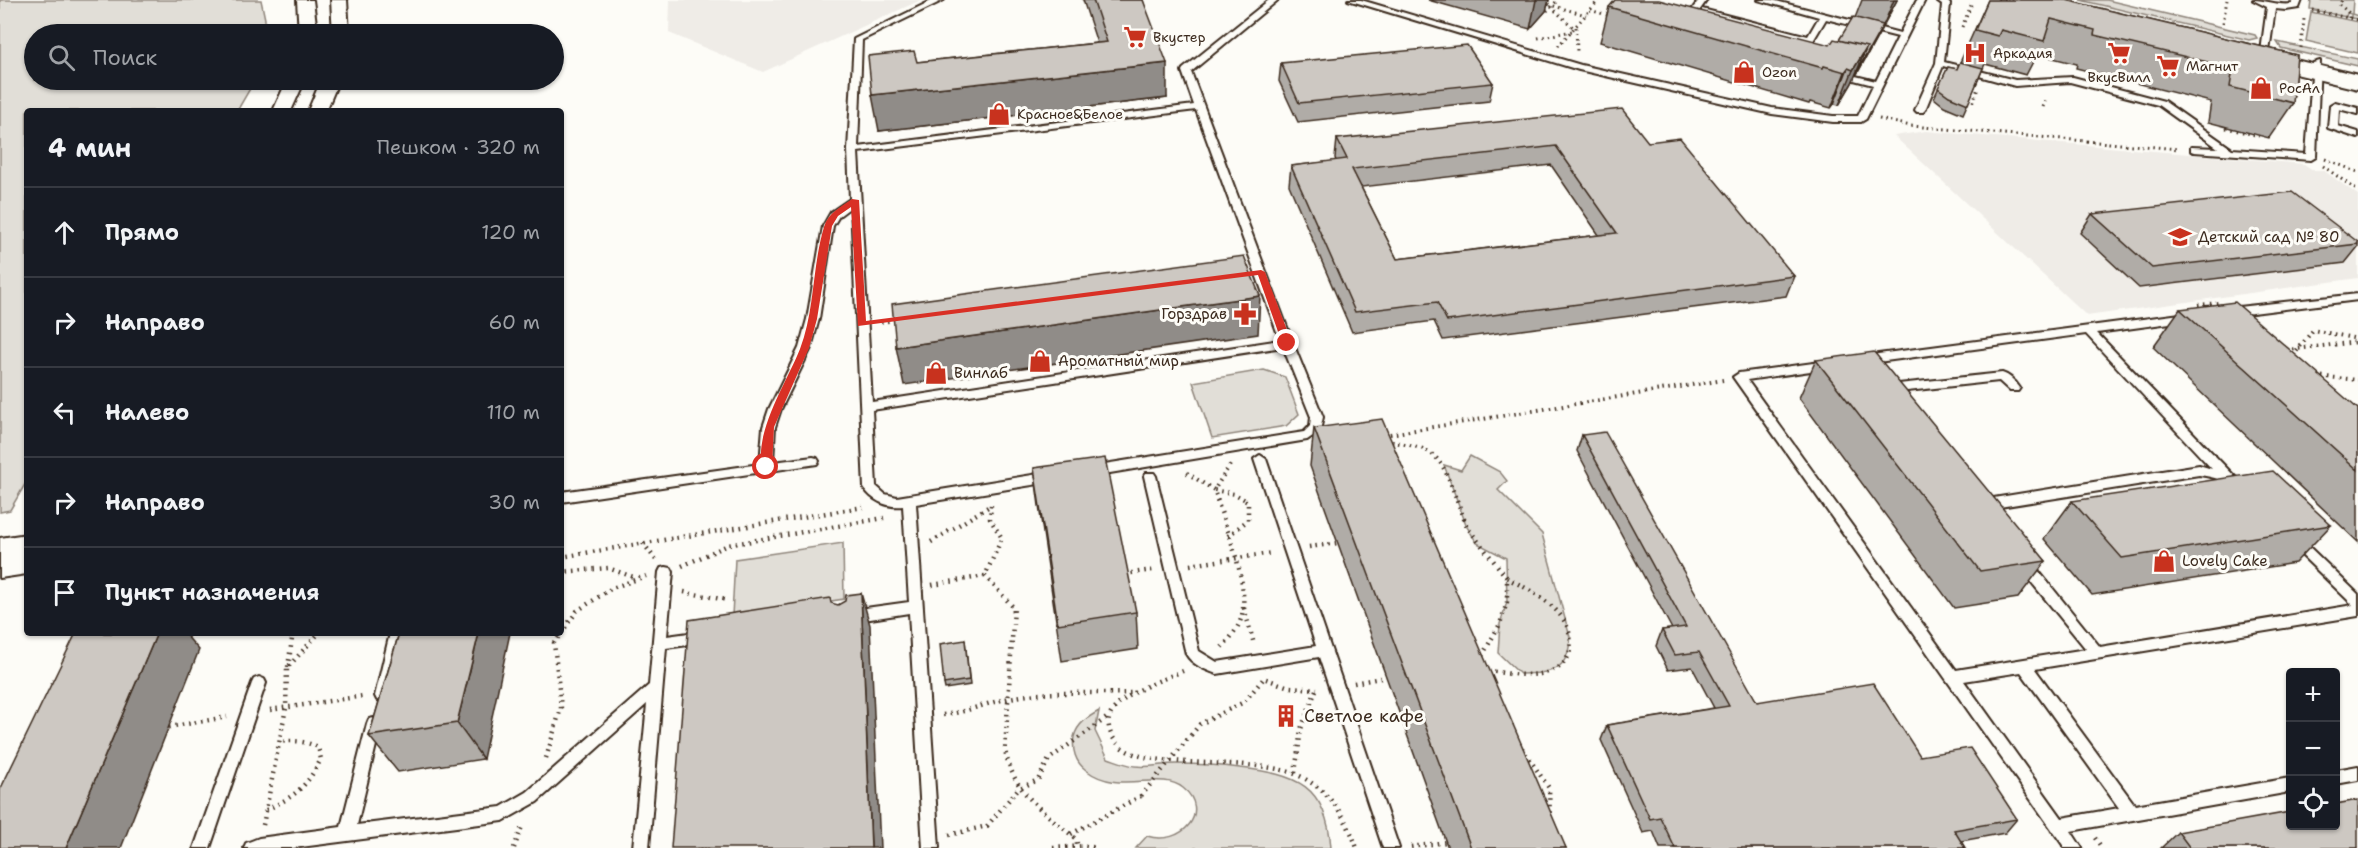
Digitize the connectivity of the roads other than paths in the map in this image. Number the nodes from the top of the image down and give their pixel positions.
1 (305, 0) edge
2 (339, 0) edge
3 (940, 0) edge
4 (1274, 0) edge
5 (1352, 0) edge
6 (1703, 0) edge
7 (1762, 0) edge
8 (1921, 0) edge
9 (1940, 0) edge
10 (2257, 0) edge
11 (2298, 0) edge
12 (2271, 6) junction
13 (1705, 11) edge
14 (1824, 16) junction
15 (308, 24) edge
16 (340, 24) edge
17 (1691, 33) edge
18 (1903, 36) junction
19 (1810, 39) junction
20 (2228, 39) edge
21 (1801, 54) edge
22 (2265, 55) junction
23 (1940, 63) junction
24 (2317, 67) junction
25 (1958, 68) junction
26 (1827, 70) edge
27 (2358, 73) edge
28 (1953, 79) edge
29 (2358, 82) edge
30 (1878, 84) junction
31 (291, 90) edge
32 (326, 90) edge
33 (1199, 107) junction
34 (283, 108) edge
35 (318, 108) edge
36 (1920, 110) dead end
37 (2358, 111) edge
38 (2358, 135) edge
39 (853, 150) junction
40 (2194, 150) road end
41 (2229, 151) junction
42 (855, 200) junction
43 (2358, 297) edge
44 (2212, 314) junction
45 (2235, 326) edge
46 (2087, 329) junction
47 (1287, 343) junction
48 (1849, 362) junction
49 (2014, 388) dead end
50 (866, 407) junction
51 (1260, 459) dead end
52 (813, 461) dead end
53 (766, 467) junction
54 (1084, 472) edge
55 (1060, 476) edge
56 (1150, 476) dead end
57 (2227, 477) junction
58 (564, 497) edge
59 (2251, 500) edge
60 (905, 505) junction
61 (1978, 506) edge
62 (2283, 531) edge
63 (24, 544) edge
64 (0, 548) edge
65 (2015, 552) edge
66 (24, 564) edge
67 (0, 568) edge
68 (666, 572) road end
69 (2358, 602) edge
70 (915, 607) junction
71 (2358, 610) edge
72 (843, 621) edge
73 (718, 635) edge
74 (396, 636) edge
75 (660, 643) junction
76 (1324, 650) junction
77 (2097, 653) junction
78 (2024, 665) junction
79 (1953, 677) junction
80 (259, 683) dead end
81 (656, 687) junction
82 (2358, 773) edge
83 (2340, 776) edge
84 (2286, 786) edge
85 (2132, 813) junction
86 (2057, 826) junction
87 (347, 834) junction
88 (931, 844) edge
89 (256, 846) edge
90 (202, 848) edge
91 (641, 848) edge
92 (1391, 848) edge
93 (2074, 848) edge

1 - 15 street
2 - 16 street
3 - 39 lane
4 - 33 lane
5 - 30 lane
6 - 17 lane
7 - 14 lane
8 - 18 lane
9 - 23 lane
10 - 12 lane
11 - 12 lane
12 - 22 lane
13 - 19 lane
14 - 18 lane
14 - 19 lane
18 - 30 lane
19 - 21 lane
20 - 22 street
22 - 24 street
23 - 25 lane
23 - 36 lane
24 - 27 street
24 - 29 street
24 - 41 lane
25 - 28 lane
25 - 41 lane
26 - 30 lane
31 - 34 street
32 - 35 street
33 - 39 lane
33 - 47 lane
37 - 38 lane
39 - 42 lane
40 - 41 lane
42 - 50 lane
42 - 53 lane
43 - 44 lane
44 - 45 lane
44 - 46 lane
46 - 48 lane
46 - 57 lane
47 - 50 lane
47 - 54 lane
48 - 49 lane
48 - 79 lane
50 - 60 lane
51 - 76 lane
52 - 53 lane
53 - 58 lane
55 - 60 lane
56 - 76 lane
57 - 59 lane
57 - 61 lane
60 - 70 lane
62 - 69 lane
63 - 64 street
65 - 77 lane
66 - 67 street
68 - 75 lane
70 - 72 lane
70 - 88 lane
71 - 77 lane
73 - 75 lane
74 - 87 lane
75 - 81 lane
76 - 92 lane
77 - 78 lane
78 - 79 lane
78 - 85 lane
79 - 86 lane
80 - 90 lane
81 - 87 lane
81 - 91 lane
82 - 83 lane
84 - 85 lane
85 - 86 lane
86 - 93 lane
87 - 89 lane

